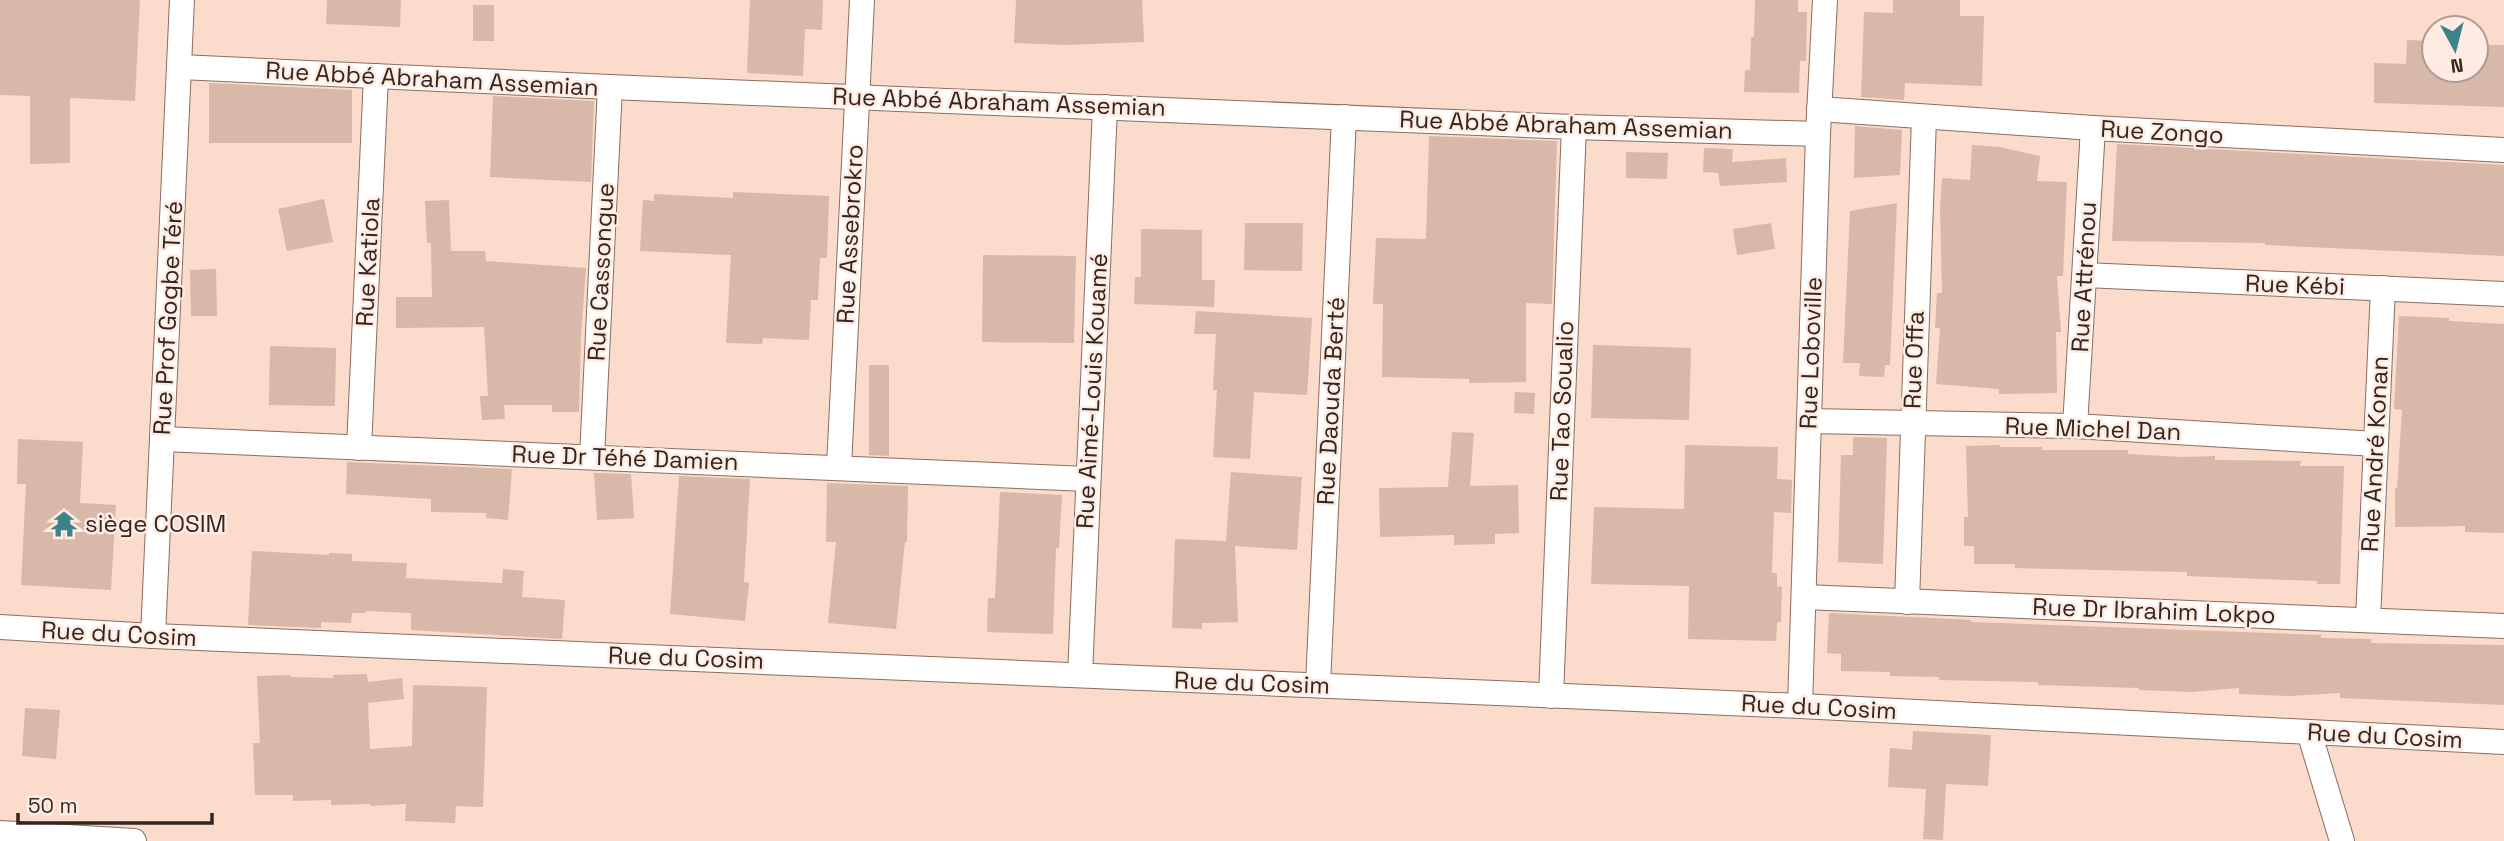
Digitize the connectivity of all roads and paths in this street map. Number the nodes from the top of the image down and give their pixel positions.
1 (182, 0) edge
2 (862, 0) edge
3 (1825, 0) edge
4 (180, 67) junction
5 (376, 76) junction
6 (610, 87) junction
7 (857, 96) junction
8 (1105, 107) junction
9 (1819, 109) junction
10 (1344, 117) junction
11 (1924, 118) junction
12 (1574, 127) junction
13 (2092, 128) junction
14 (1818, 134) junction
15 (2504, 150) edge
16 (2085, 275) junction
17 (2384, 288) junction
18 (2504, 294) edge
19 (1809, 421) junction
20 (1912, 423) junction
21 (2075, 426) junction
22 (162, 439) junction
23 (2376, 444) junction
24 (359, 448) junction
25 (592, 457) junction
26 (839, 467) junction
27 (1088, 479) junction
28 (1804, 597) junction
29 (1907, 602) junction
30 (2368, 620) junction
31 (2504, 626) edge
32 (0, 627) edge
33 (153, 636) junction
34 (1080, 675) junction
35 (1318, 685) junction
36 (1551, 696) junction
37 (1800, 706) junction
38 (2309, 732) junction
39 (2504, 742) edge
40 (0, 833) edge
41 (119, 841) edge
42 (2342, 841) edge

1 - 4 street, Rue Prof Gogbe Téré
2 - 7 street, Rue Assebrokro
3 - 9 street, Rue Loboville
4 - 5 street, Rue Abbé Abraham Assemian
4 - 22 street, Rue Prof Gogbe Téré
5 - 6 street, Rue Abbé Abraham Assemian
5 - 24 street, Rue Katiola
6 - 7 street, Rue Abbé Abraham Assemian
6 - 25 street, Rue Cassongue
7 - 8 street, Rue Abbé Abraham Assemian
7 - 26 street, Rue Assebrokro
8 - 10 street, Rue Abbé Abraham Assemian
8 - 27 street, Rue Aimé-Louis Kouamé
9 - 11 street, Rue Zongo
9 - 14 street, Rue Loboville
10 - 12 street, Rue Abbé Abraham Assemian
10 - 35 street, Rue Daouda Berté
11 - 13 street, Rue Zongo
11 - 20 street, Rue Offa
12 - 14 street, Rue Abbé Abraham Assemian
12 - 36 street, Rue Tao Soualio
13 - 15 street, Rue Zongo
13 - 16 street, Rue Attrénou
14 - 19 street, Rue Loboville
16 - 17 street, Rue Kébi
16 - 21 street, Rue Attrénou
17 - 18 street, Rue Kébi
17 - 23 street, Rue André Konan
19 - 20 street, Rue Michel Dan
19 - 28 street, Rue Loboville
20 - 21 street, Rue Michel Dan
20 - 29 street, Rue Offa
21 - 23 street, Rue Michel Dan
22 - 24 street, Rue Dr Téhé Damien
22 - 33 street, Rue Prof Gogbe Téré
23 - 30 street, Rue André Konan
24 - 25 street, Rue Dr Téhé Damien
25 - 26 street, Rue Dr Téhé Damien
26 - 27 street, Rue Dr Téhé Damien
27 - 34 street, Rue Aimé-Louis Kouamé
28 - 29 street, Rue Dr Ibrahim Lokpo
28 - 37 street, Rue Loboville
29 - 30 street, Rue Dr Ibrahim Lokpo
30 - 31 street, Rue Dr Ibrahim Lokpo
32 - 33 street, Rue du Cosim
33 - 34 street, Rue du Cosim
34 - 35 street, Rue du Cosim
35 - 36 street, Rue du Cosim
36 - 37 street, Rue du Cosim
37 - 38 street, Rue du Cosim
38 - 39 street, Rue du Cosim
38 - 42 street
40 - 41 street

